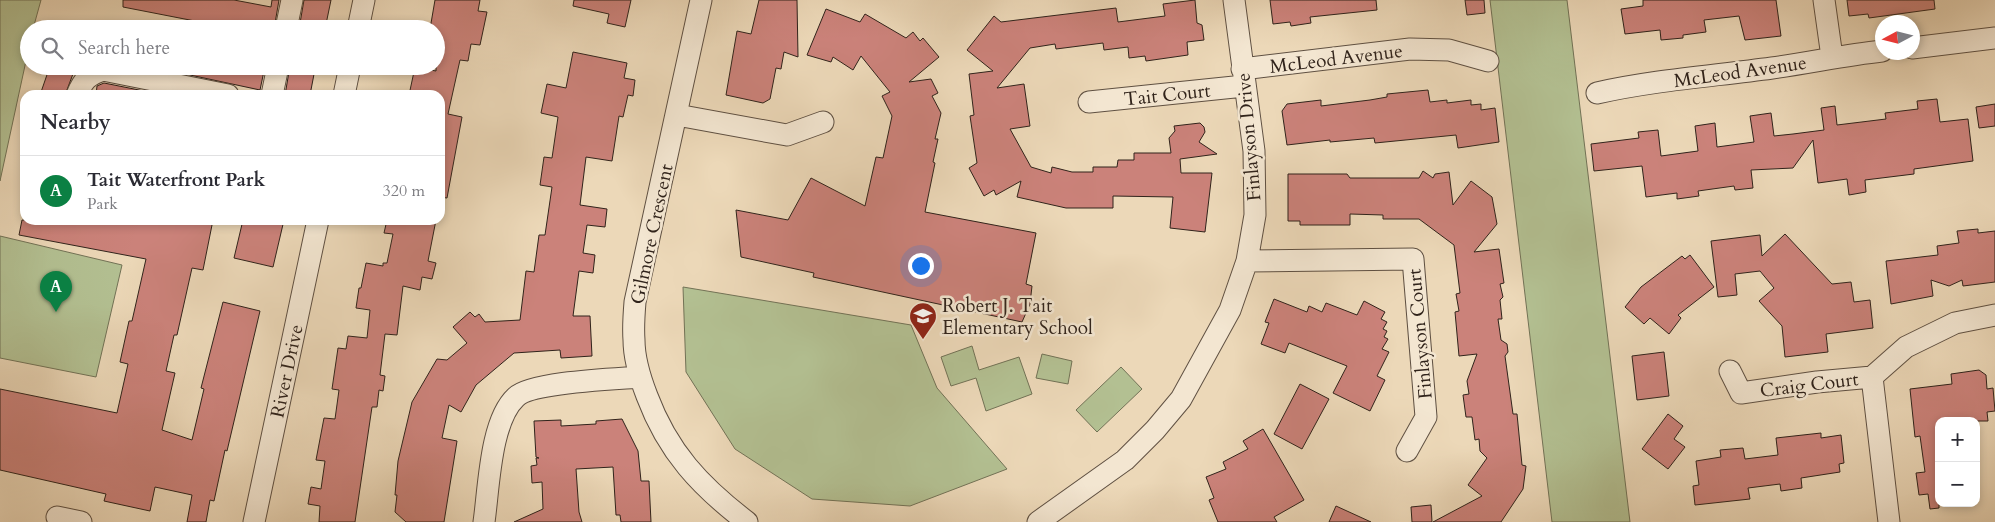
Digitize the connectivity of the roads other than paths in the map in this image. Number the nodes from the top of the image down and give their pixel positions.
1 (292, 0) edge
2 (364, 0) edge
3 (701, 0) edge
4 (1234, 0) edge
5 (1824, 0) edge
6 (288, 20) edge
7 (360, 20) edge
8 (1995, 38) edge
9 (1920, 47) edge
10 (1875, 52) edge
11 (1832, 57) junction
12 (1488, 62) dead end
13 (90, 75) edge
14 (128, 75) edge
15 (276, 75) edge
16 (348, 75) edge
17 (1243, 77) junction
18 (79, 90) edge
19 (203, 90) edge
20 (273, 90) edge
21 (345, 90) edge
22 (1597, 93) dead end
23 (1089, 102) dead end
24 (677, 115) junction
25 (823, 122) dead end
26 (317, 225) edge
27 (1247, 261) junction
28 (1995, 315) edge
29 (1730, 371) dead end
30 (640, 377) junction
31 (1872, 377) junction
32 (1407, 451) dead end
33 (57, 517) dead end
34 (1037, 521) edge
35 (81, 522) edge
36 (254, 522) edge
37 (484, 522) edge
38 (747, 522) edge
39 (1889, 522) edge

1 - 6 street
2 - 7 street
3 - 24 street, Gilmore Crescent
4 - 17 street, Finlayson Drive
5 - 11 street
8 - 9 street
10 - 11 street, McLeod Avenue
11 - 22 street, McLeod Avenue
12 - 17 street, McLeod Avenue
13 - 18 street
14 - 19 street
15 - 20 street
16 - 21 street
17 - 23 street, Tait Court
17 - 27 street, Finlayson Drive
24 - 25 street
24 - 30 street, Gilmore Crescent
26 - 36 street, River Drive
27 - 32 street, Finlayson Court
27 - 34 street, Finlayson Drive
28 - 31 street, Craig Court
29 - 31 street, Craig Court
30 - 37 street
30 - 38 street, Gilmore Crescent
31 - 39 street, Craig Court
33 - 35 street

